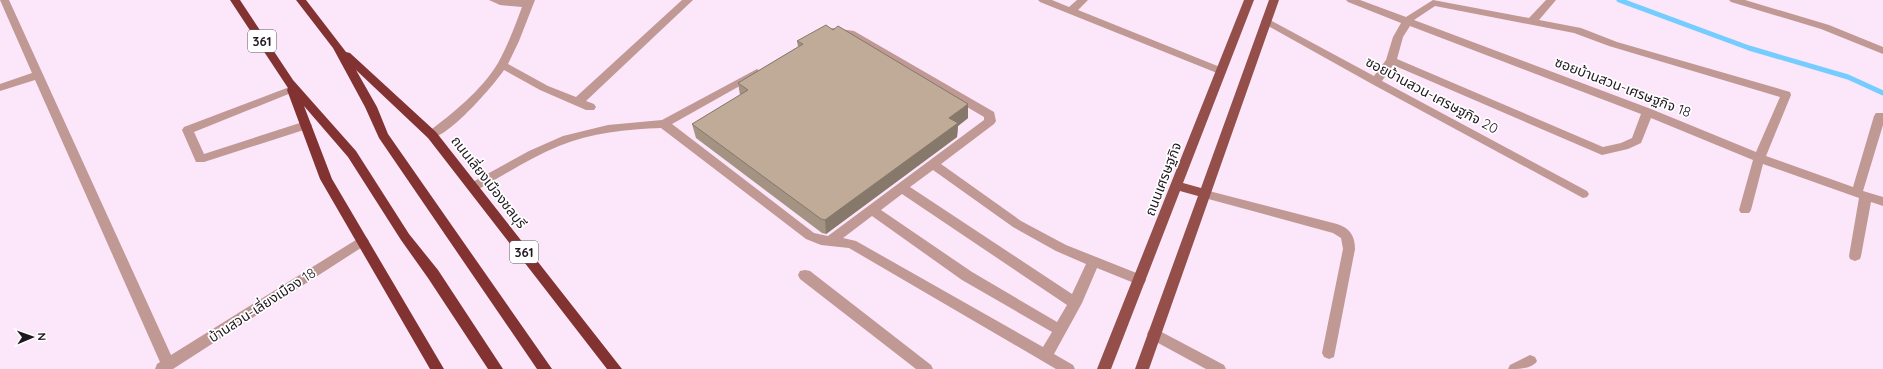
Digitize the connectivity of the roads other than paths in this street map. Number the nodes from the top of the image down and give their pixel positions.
1 (4, 0) edge
2 (235, 0) edge
3 (301, 0) edge
4 (494, 0) edge
5 (688, 0) edge
6 (1043, 0) edge
7 (1083, 0) edge
8 (1249, 0) edge
9 (1274, 0) edge
10 (1351, 0) edge
11 (1551, 0) edge
12 (1734, 0) edge
13 (529, 2) edge
14 (1435, 2) edge
15 (1071, 11) junction
16 (1408, 20) junction
17 (1266, 22) junction
18 (1531, 22) junction
19 (822, 36) edge
20 (338, 47) junction
21 (1883, 51) edge
22 (1391, 60) junction
23 (502, 66) junction
24 (767, 66) edge
25 (1221, 72) junction
26 (38, 75) junction
27 (1376, 82) junction
28 (290, 86) junction
29 (0, 88) edge
30 (578, 102) junction
31 (590, 107) dead end
32 (1647, 112) junction
33 (1880, 116) dead end
34 (664, 124) junction
35 (306, 125) junction
36 (432, 135) junction
37 (1759, 158) junction
38 (933, 164) junction
39 (1176, 185) junction
40 (473, 187) junction
41 (902, 188) junction
42 (1205, 194) junction
43 (1583, 194) dead end
44 (1862, 194) junction
45 (1883, 202) edge
46 (872, 210) junction
47 (1745, 210) dead end
48 (832, 240) junction
49 (363, 241) junction
50 (1855, 256) dead end
51 (1093, 262) junction
52 (804, 275) dead end
53 (1139, 280) junction
54 (1075, 303) junction
55 (1060, 330) junction
56 (1154, 334) junction
57 (1329, 353) dead end
58 (1046, 356) junction
59 (1530, 362) dead end
60 (165, 367) edge
61 (437, 369) edge
62 (496, 369) edge
63 (545, 369) edge
64 (615, 369) edge
65 (926, 369) edge
66 (1068, 369) edge
67 (1104, 369) edge
68 (1142, 369) edge
69 (1219, 369) edge
70 (1515, 369) edge

1 - 26 street
2 - 28 highway, 361
3 - 20 highway, ถนนเลี่ยงเมืองชลบุรี / 361
4 - 13 street
5 - 30 street
6 - 15 street
7 - 15 street
8 - 25 main road, ถนนเศรษฐกิจ
9 - 17 main road
10 - 16 street, ซอยบ้านสวน-เศรษฐกิจ 18
11 - 18 street
12 - 21 street
13 - 23 street
14 - 16 street
14 - 18 street
15 - 25 street
16 - 22 street
16 - 32 street, ซอยบ้านสวน-เศรษฐกิจ 18
17 - 27 street, ซอยบ้านสวน-เศรษฐกิจ 20
17 - 42 main road
18 - 37 street
19 - 38 street
20 - 36 highway, ถนนเลี่ยงเมืองชลบุรี / 361
20 - 63 highway, ถนนเลี่ยงเมืองชลบุรี / 361
22 - 27 street
22 - 32 street
23 - 30 street
23 - 36 street
24 - 34 street
25 - 39 main road, ถนนเศรษฐกิจ
26 - 29 street
26 - 60 street
27 - 43 street, ซอยบ้านสวน-เศรษฐกิจ 20
28 - 35 highway, 361
28 - 35 street
28 - 62 highway, 361
30 - 31 street
32 - 37 street, ซอยบ้านสวน-เศรษฐกิจ 18
33 - 44 street
34 - 40 street
34 - 48 street
35 - 49 highway, 361
36 - 40 highway, ถนนเลี่ยงเมืองชลบุรี / 361
37 - 44 street, ซอยบ้านสวน-เศรษฐกิจ 18
37 - 47 street
38 - 41 street
38 - 51 street
39 - 42 main road
39 - 53 main road, ถนนเศรษฐกิจ
40 - 64 highway, ถนนเลี่ยงเมืองชลบุรี / 361
41 - 46 street
41 - 54 street
42 - 56 main road
42 - 57 street
44 - 45 street, ซอยบ้านสวน-เศรษฐกิจ 18
44 - 50 street
46 - 48 street
46 - 55 street
48 - 58 street
49 - 60 street, บ้านสวน-เลี่ยงเมือง 18
49 - 61 highway, 361
51 - 53 street
51 - 54 street
52 - 65 street
53 - 67 main road, ถนนเศรษฐกิจ
54 - 55 street
55 - 58 street
56 - 68 main road
56 - 69 street
58 - 66 street
59 - 70 street

